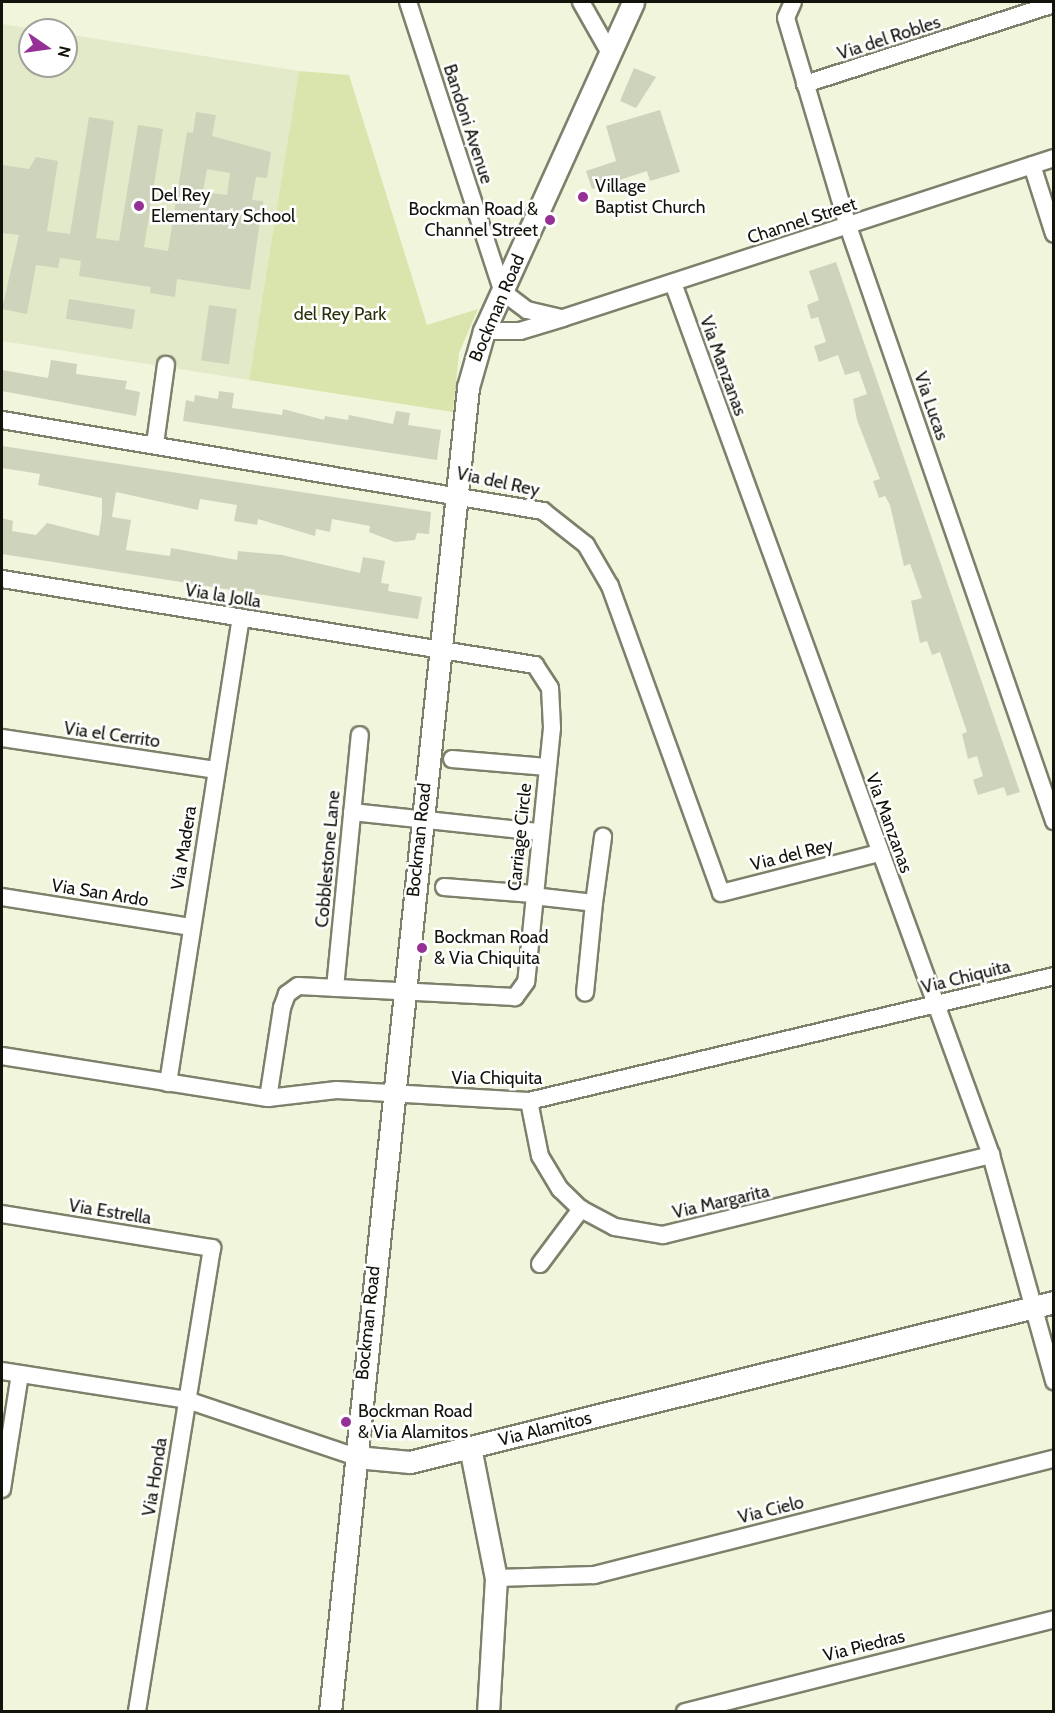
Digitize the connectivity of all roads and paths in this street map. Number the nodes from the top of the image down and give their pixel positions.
1 (408, 2) edge
2 (581, 2) edge
3 (633, 2) edge
4 (793, 2) edge
5 (1053, 4) edge
6 (610, 53) junction
7 (805, 84) junction
8 (1053, 158) edge
9 (1032, 165) junction
10 (848, 226) junction
11 (1053, 234) edge
12 (673, 283) junction
13 (502, 292) junction
14 (563, 318) junction
15 (484, 331) junction
16 (166, 365) dead end
17 (2, 420) edge
18 (154, 444) junction
19 (456, 493) junction
20 (2, 579) edge
21 (241, 618) junction
22 (439, 649) junction
23 (360, 735) dead end
24 (2, 738) edge
25 (452, 759) dead end
26 (547, 767) junction
27 (216, 770) junction
28 (352, 812) junction
29 (1053, 821) edge
30 (420, 822) junction
31 (538, 832) junction
32 (603, 837) dead end
33 (879, 853) junction
34 (444, 887) dead end
35 (533, 895) junction
36 (2, 897) edge
37 (594, 903) junction
38 (192, 927) junction
39 (1053, 976) edge
40 (335, 988) junction
41 (585, 993) dead end
42 (403, 994) junction
43 (936, 1005) junction
44 (2, 1056) edge
45 (168, 1083) junction
46 (393, 1093) junction
47 (268, 1098) junction
48 (529, 1101) junction
49 (991, 1155) junction
50 (581, 1209) junction
51 (2, 1214) edge
52 (212, 1248) joint
53 (540, 1264) dead end
54 (1044, 1304) edge
55 (2, 1371) edge
56 (20, 1374) junction
57 (1053, 1382) edge
58 (186, 1400) junction
59 (470, 1448) junction
60 (356, 1457) junction
61 (1053, 1459) edge
62 (2, 1489) edge
63 (496, 1578) junction
64 (1053, 1619) edge
65 (137, 1712) edge
66 (330, 1712) edge
67 (488, 1712) edge
68 (685, 1712) edge

1 - 13 street, Bandoni Avenue
2 - 6 street
3 - 6 street, Bockman Road
4 - 7 street, Via Lucas
5 - 7 street, Via del Robles
6 - 13 street, Bockman Road
7 - 10 street, Via Lucas
8 - 9 street, Channel Street
9 - 10 street, Channel Street
9 - 11 street
10 - 12 street, Channel Street
10 - 29 street, Via Lucas
12 - 14 street, Channel Street
12 - 33 street, Via Manzanas
13 - 14 street
13 - 15 street, Bockman Road
14 - 15 street, Channel Street
15 - 19 street, Bockman Road
16 - 18 street
17 - 18 street, Via del Rey
18 - 19 street, Via del Rey
19 - 22 street, Bockman Road
19 - 33 street, Via del Rey
20 - 21 street, Via la Jolla
21 - 22 street, Via la Jolla
21 - 27 street, Via Madera
22 - 26 street, Carriage Circle
22 - 30 street, Bockman Road
23 - 28 street, Cobblestone Lane
24 - 27 street, Via el Cerrito
25 - 26 street
26 - 31 street, Carriage Circle
27 - 38 street, Via Madera
28 - 30 street
28 - 40 street, Cobblestone Lane
30 - 31 street
30 - 42 street, Bockman Road
31 - 35 street, Carriage Circle
32 - 37 street
33 - 43 street, Via Manzanas
34 - 35 street
35 - 37 street
35 - 42 street, Carriage Circle
36 - 38 street, Via San Ardo
37 - 41 street
38 - 45 street, Via Madera
39 - 43 street, Via Chiquita
40 - 42 street
40 - 47 street
42 - 46 street, Bockman Road
43 - 48 street, Via Chiquita
43 - 49 street, Via Manzanas
44 - 45 street, Via Chiquita
45 - 47 street, Via Chiquita
46 - 47 street, Via Chiquita
46 - 48 street, Via Chiquita
46 - 60 street, Bockman Road
48 - 50 street, Via Margarita
49 - 50 street, Via Margarita
49 - 54 street, Via Manzanas
50 - 53 street
51 - 52 street, Via Estrella
52 - 58 street, Via Honda
54 - 57 street, Via Manzanas
54 - 59 street, Via Alamitos
55 - 56 street, Via Alamitos
56 - 58 street, Via Alamitos
56 - 62 street
58 - 60 street, Via Alamitos
58 - 65 street, Via Honda
59 - 60 street, Via Alamitos
59 - 63 street
60 - 66 street, Bockman Road
61 - 63 street, Via Cielo
63 - 67 street
64 - 68 street, Via Piedras

